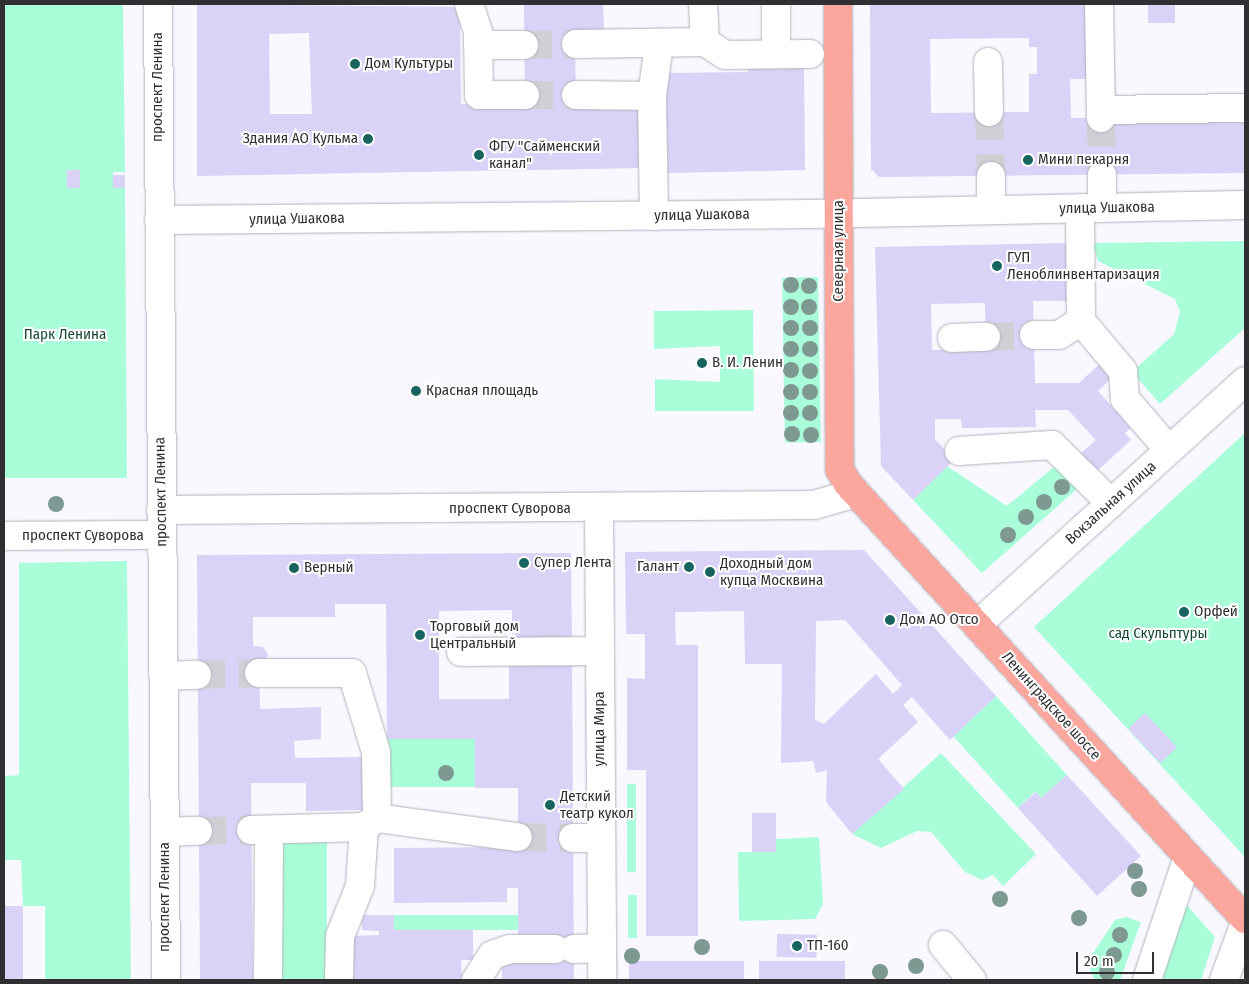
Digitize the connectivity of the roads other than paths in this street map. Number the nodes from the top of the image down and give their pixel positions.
1 (158, 4) edge
2 (469, 4) edge
3 (703, 4) edge
4 (776, 4) edge
5 (838, 4) edge
6 (1099, 4) edge
7 (705, 42) junction
8 (524, 44) tunnel mouth
9 (576, 44) tunnel mouth
10 (659, 44) junction
11 (478, 46) junction
12 (776, 54) junction
13 (810, 54) dead end
14 (988, 62) dead end
15 (525, 95) tunnel mouth
16 (576, 95) tunnel mouth
17 (652, 96) junction
18 (1245, 108) edge
19 (989, 112) tunnel mouth
20 (1102, 175) tunnel mouth
21 (991, 176) tunnel mouth
22 (1245, 204) edge
23 (1091, 208) junction
24 (991, 210) junction
25 (839, 213) junction
26 (654, 216) junction
27 (159, 220) junction
28 (1081, 321) junction
29 (1034, 336) tunnel mouth
30 (986, 337) tunnel mouth
31 (952, 338) dead end
32 (1245, 381) edge
33 (1169, 450) junction
34 (960, 451) dead end
35 (856, 493) junction
36 (1111, 503) junction
37 (600, 508) junction
38 (161, 523) junction
39 (4, 536) edge
40 (977, 625) junction
41 (599, 651) junction
42 (461, 652) dead end
43 (259, 673) tunnel mouth
44 (197, 675) tunnel mouth
45 (164, 676) junction
46 (371, 822) junction
47 (198, 831) tunnel mouth
48 (165, 832) junction
49 (518, 837) tunnel mouth
50 (573, 838) tunnel mouth
51 (600, 838) junction
52 (1188, 857) junction
53 (1245, 919) edge
54 (1245, 923) edge
55 (944, 945) dead end
56 (602, 948) junction
57 (166, 980) edge
58 (268, 980) edge
59 (339, 980) edge
60 (476, 980) edge
61 (602, 980) edge
62 (972, 980) edge
63 (1147, 980) edge
64 (1224, 980) edge

1 - 27 street, проспект Ленина
2 - 11 street
3 - 7 street
4 - 12 street
5 - 25 main road, Северная улица
6 - 18 street
7 - 10 street
7 - 12 street
8 - 11 street
9 - 10 street
10 - 17 street
11 - 15 street
12 - 13 street
14 - 19 street
16 - 17 street
17 - 26 street
20 - 23 street
21 - 24 street
22 - 23 street, улица Ушакова
23 - 24 street, улица Ушакова
23 - 28 street
24 - 25 street, улица Ушакова
25 - 26 street, улица Ушакова
25 - 35 main road, Северная улица
26 - 27 street, улица Ушакова
27 - 38 street, проспект Ленина
28 - 29 street
28 - 33 street
30 - 31 street
32 - 33 street, Вокзальная улица
33 - 36 street, Вокзальная улица
34 - 36 street
35 - 37 street, проспект Суворова
35 - 40 main road, Ленинградское шоссе
36 - 40 street, Вокзальная улица
37 - 38 street, проспект Суворова
37 - 41 street, улица Мира
38 - 39 street, проспект Суворова
38 - 45 street, проспект Ленина
40 - 52 main road, Ленинградское шоссе
41 - 42 street
41 - 51 street, улица Мира
43 - 46 street
44 - 45 street
45 - 48 street, проспект Ленина
46 - 49 street
46 - 58 street
46 - 59 street
47 - 48 street
48 - 57 street, проспект Ленина
50 - 51 street
51 - 56 street, улица Мира
52 - 53 main road, Ленинградское шоссе
52 - 63 street
54 - 64 street
55 - 62 street
56 - 60 street
56 - 61 street, улица Мира

